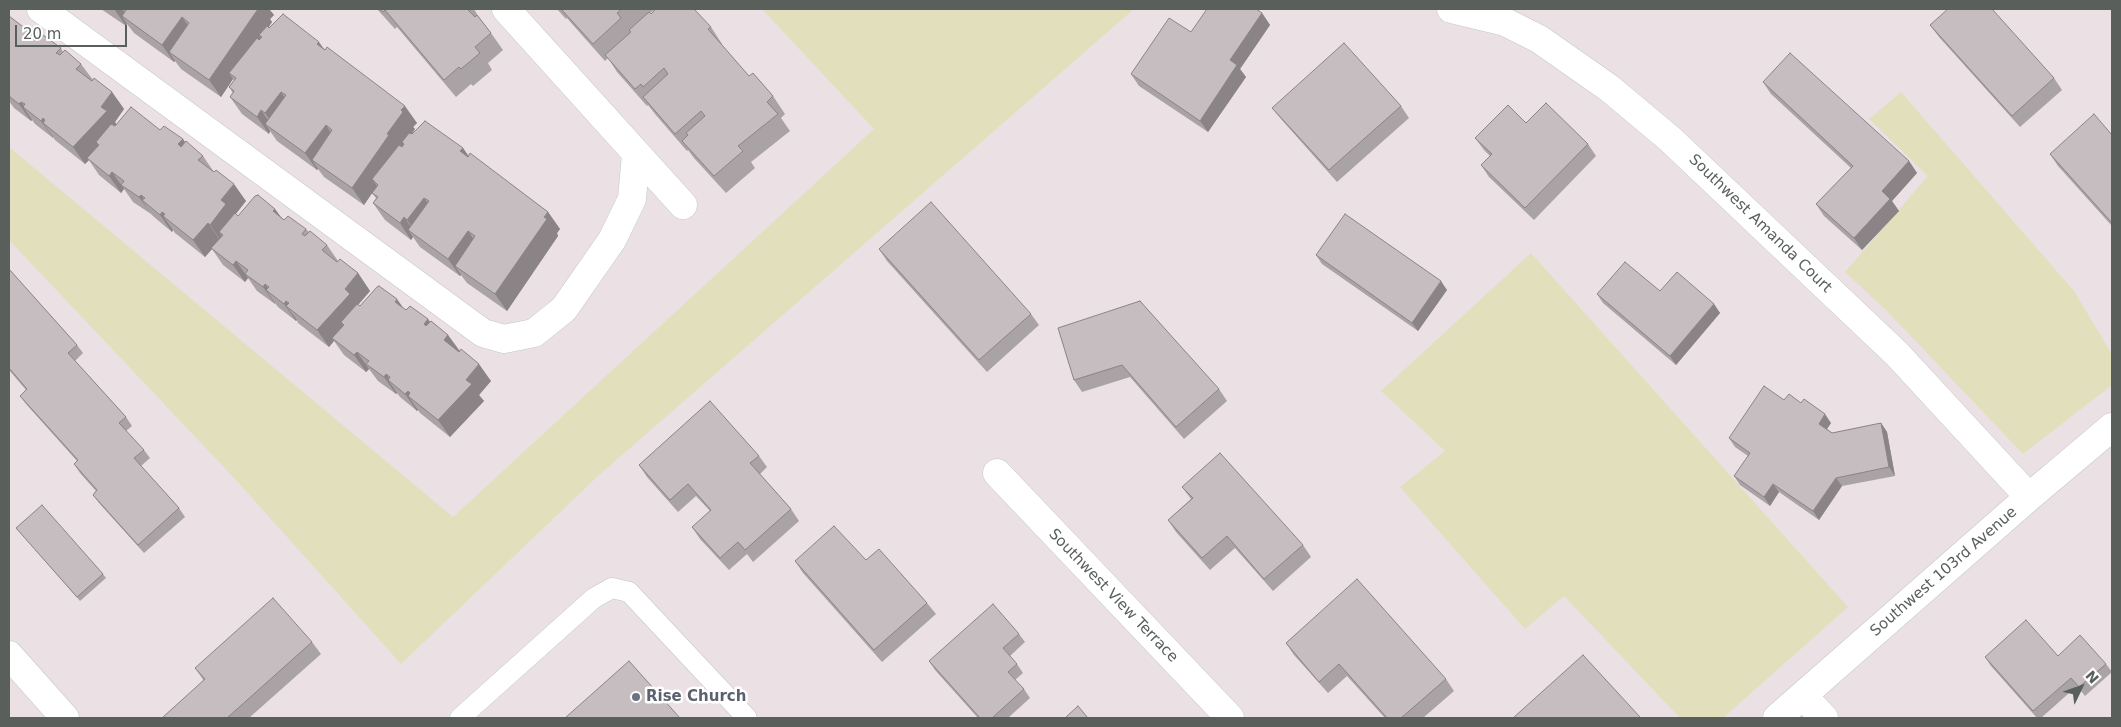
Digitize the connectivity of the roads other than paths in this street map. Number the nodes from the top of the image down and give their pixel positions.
1 (41, 9) edge
2 (506, 9) edge
3 (1451, 9) edge
4 (636, 154) junction
5 (683, 205) dead end
6 (2112, 427) edge
7 (997, 474) dead end
8 (2028, 497) junction
9 (9, 655) edge
10 (1803, 696) junction
11 (65, 718) edge
12 (460, 718) edge
13 (747, 718) edge
14 (1230, 718) edge
15 (1777, 718) edge
16 (1824, 718) edge

1 - 4 street
2 - 4 street
3 - 8 street, Southwest Amanda Court
4 - 5 street
6 - 8 street, Southwest 103rd Avenue
7 - 14 street, Southwest View Terrace
8 - 10 street, Southwest 103rd Avenue
9 - 11 street
10 - 15 street, Southwest 103rd Avenue
10 - 16 street
12 - 13 lane

